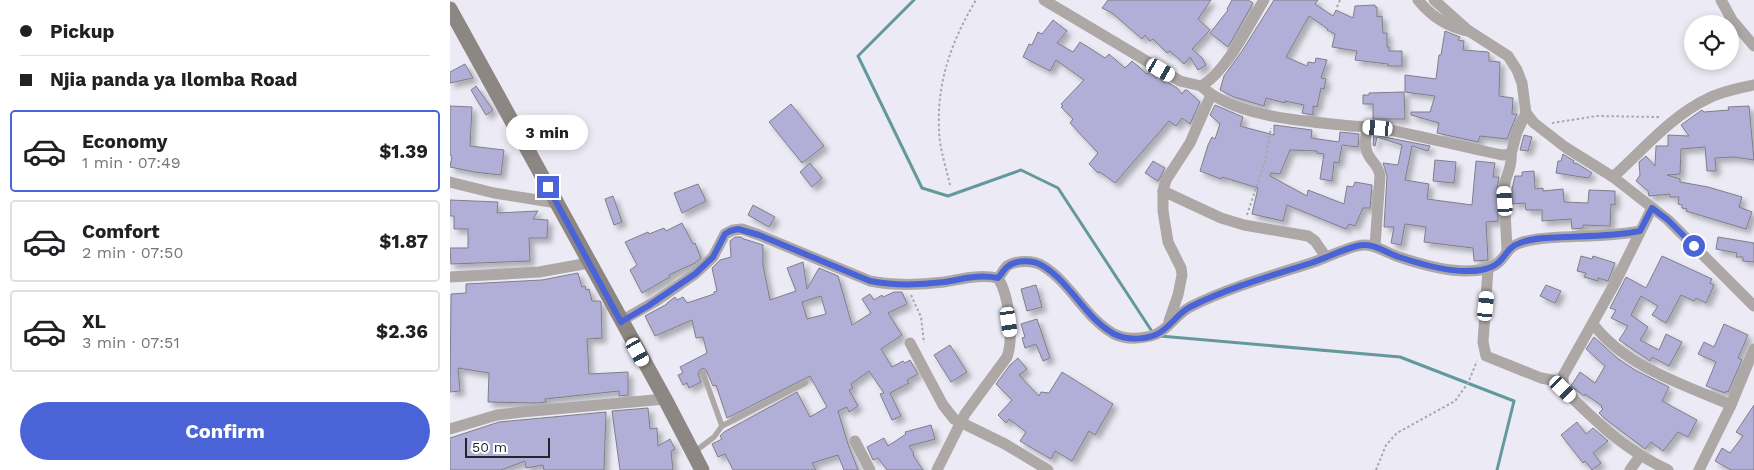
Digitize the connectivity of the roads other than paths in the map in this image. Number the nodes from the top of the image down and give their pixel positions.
1 (1044, 0) edge
2 (1264, 0) edge
3 (1418, 0) edge
4 (1434, 0) edge
5 (1721, 0) edge
6 (450, 9) edge
7 (1469, 31) junction
8 (1754, 46) edge
9 (1754, 84) edge
10 (1201, 86) junction
11 (1211, 95) junction
12 (1526, 112) junction
13 (1367, 127) junction
14 (1511, 154) junction
15 (1613, 177) junction
16 (450, 182) edge
17 (1162, 191) junction
18 (557, 202) junction
19 (1652, 208) junction
20 (1640, 231) junction
21 (1375, 246) junction
22 (1507, 250) junction
23 (1326, 257) junction
24 (589, 263) junction
25 (1488, 268) junction
26 (450, 277) edge
27 (998, 278) junction
28 (1754, 306) edge
29 (621, 322) junction
30 (1593, 324) junction
31 (1164, 329) junction
32 (910, 343) dead end
33 (1754, 349) edge
34 (703, 373) dead end
35 (1562, 382) junction
36 (805, 383) dead end
37 (665, 399) junction
38 (1730, 405) junction
39 (960, 423) junction
40 (722, 426) junction
41 (450, 429) edge
42 (855, 441) dead end
43 (692, 454) junction
44 (1640, 456) junction
45 (702, 470) edge
46 (870, 470) edge
47 (937, 470) edge
48 (1048, 470) edge
49 (1630, 470) edge
50 (1668, 470) edge
51 (1699, 470) edge

1 - 10 street
2 - 10 street
3 - 7 street
4 - 7 street
5 - 8 street
6 - 18 main road
7 - 12 street
9 - 15 street
10 - 11 street
11 - 13 street
11 - 17 street
12 - 14 street
12 - 15 street
13 - 14 street
13 - 21 street
14 - 22 street
15 - 19 street
16 - 18 street
17 - 23 street
17 - 31 street
18 - 24 main road
19 - 20 street
19 - 28 street
20 - 22 street
20 - 30 street
21 - 23 street
21 - 25 street
22 - 25 street
23 - 31 street
24 - 26 street
24 - 29 main road
25 - 35 street
27 - 29 street
27 - 31 street
27 - 39 street
29 - 37 main road
30 - 35 street
30 - 38 street
32 - 39 street
33 - 38 street
34 - 40 lane
35 - 44 street
36 - 40 lane
37 - 41 street
37 - 43 main road
38 - 51 street
39 - 47 street
39 - 48 street
40 - 43 lane
42 - 46 street
43 - 45 main road
44 - 49 street
44 - 50 street

